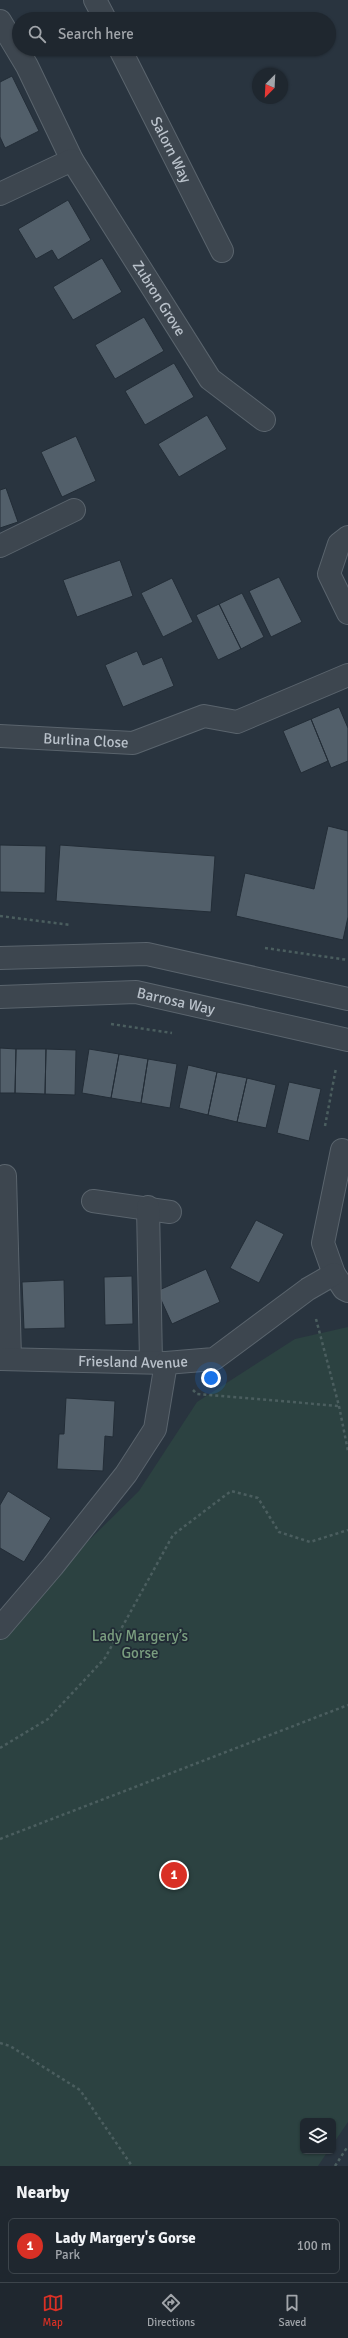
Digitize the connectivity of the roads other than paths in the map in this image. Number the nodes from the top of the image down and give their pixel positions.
1 (95, 0) edge
2 (101, 12) edge
3 (0, 21) edge
4 (12, 41) edge
5 (21, 56) edge
6 (124, 56) edge
7 (72, 160) junction
8 (0, 194) edge
9 (222, 251) dead end
10 (264, 420) dead end
11 (74, 510) dead end
12 (348, 537) edge
13 (0, 546) edge
14 (348, 613) edge
15 (348, 675) edge
16 (0, 736) edge
17 (0, 958) edge
18 (0, 997) edge
19 (348, 999) edge
20 (345, 1040) edge
21 (342, 1150) road end
22 (4, 1176) dead end
23 (93, 1201) dead end
24 (148, 1207) junction
25 (170, 1212) dead end
26 (334, 1274) junction
27 (348, 1291) edge
28 (5, 1358) edge
29 (159, 1363) junction
30 (0, 1628) edge

1 - 2 street
3 - 4 street, Zubron Grove
5 - 7 street, Zubron Grove
6 - 9 street, Salorn Way
7 - 8 street
7 - 10 street, Zubron Grove
11 - 13 street
12 - 14 street
15 - 16 street, Burlina Close
17 - 19 street
18 - 20 street, Barrosa Way
21 - 26 street
22 - 28 street
23 - 24 street
24 - 25 street
24 - 29 street
26 - 27 street
26 - 29 street, Friesland Avenue
28 - 29 street, Friesland Avenue
29 - 30 street

